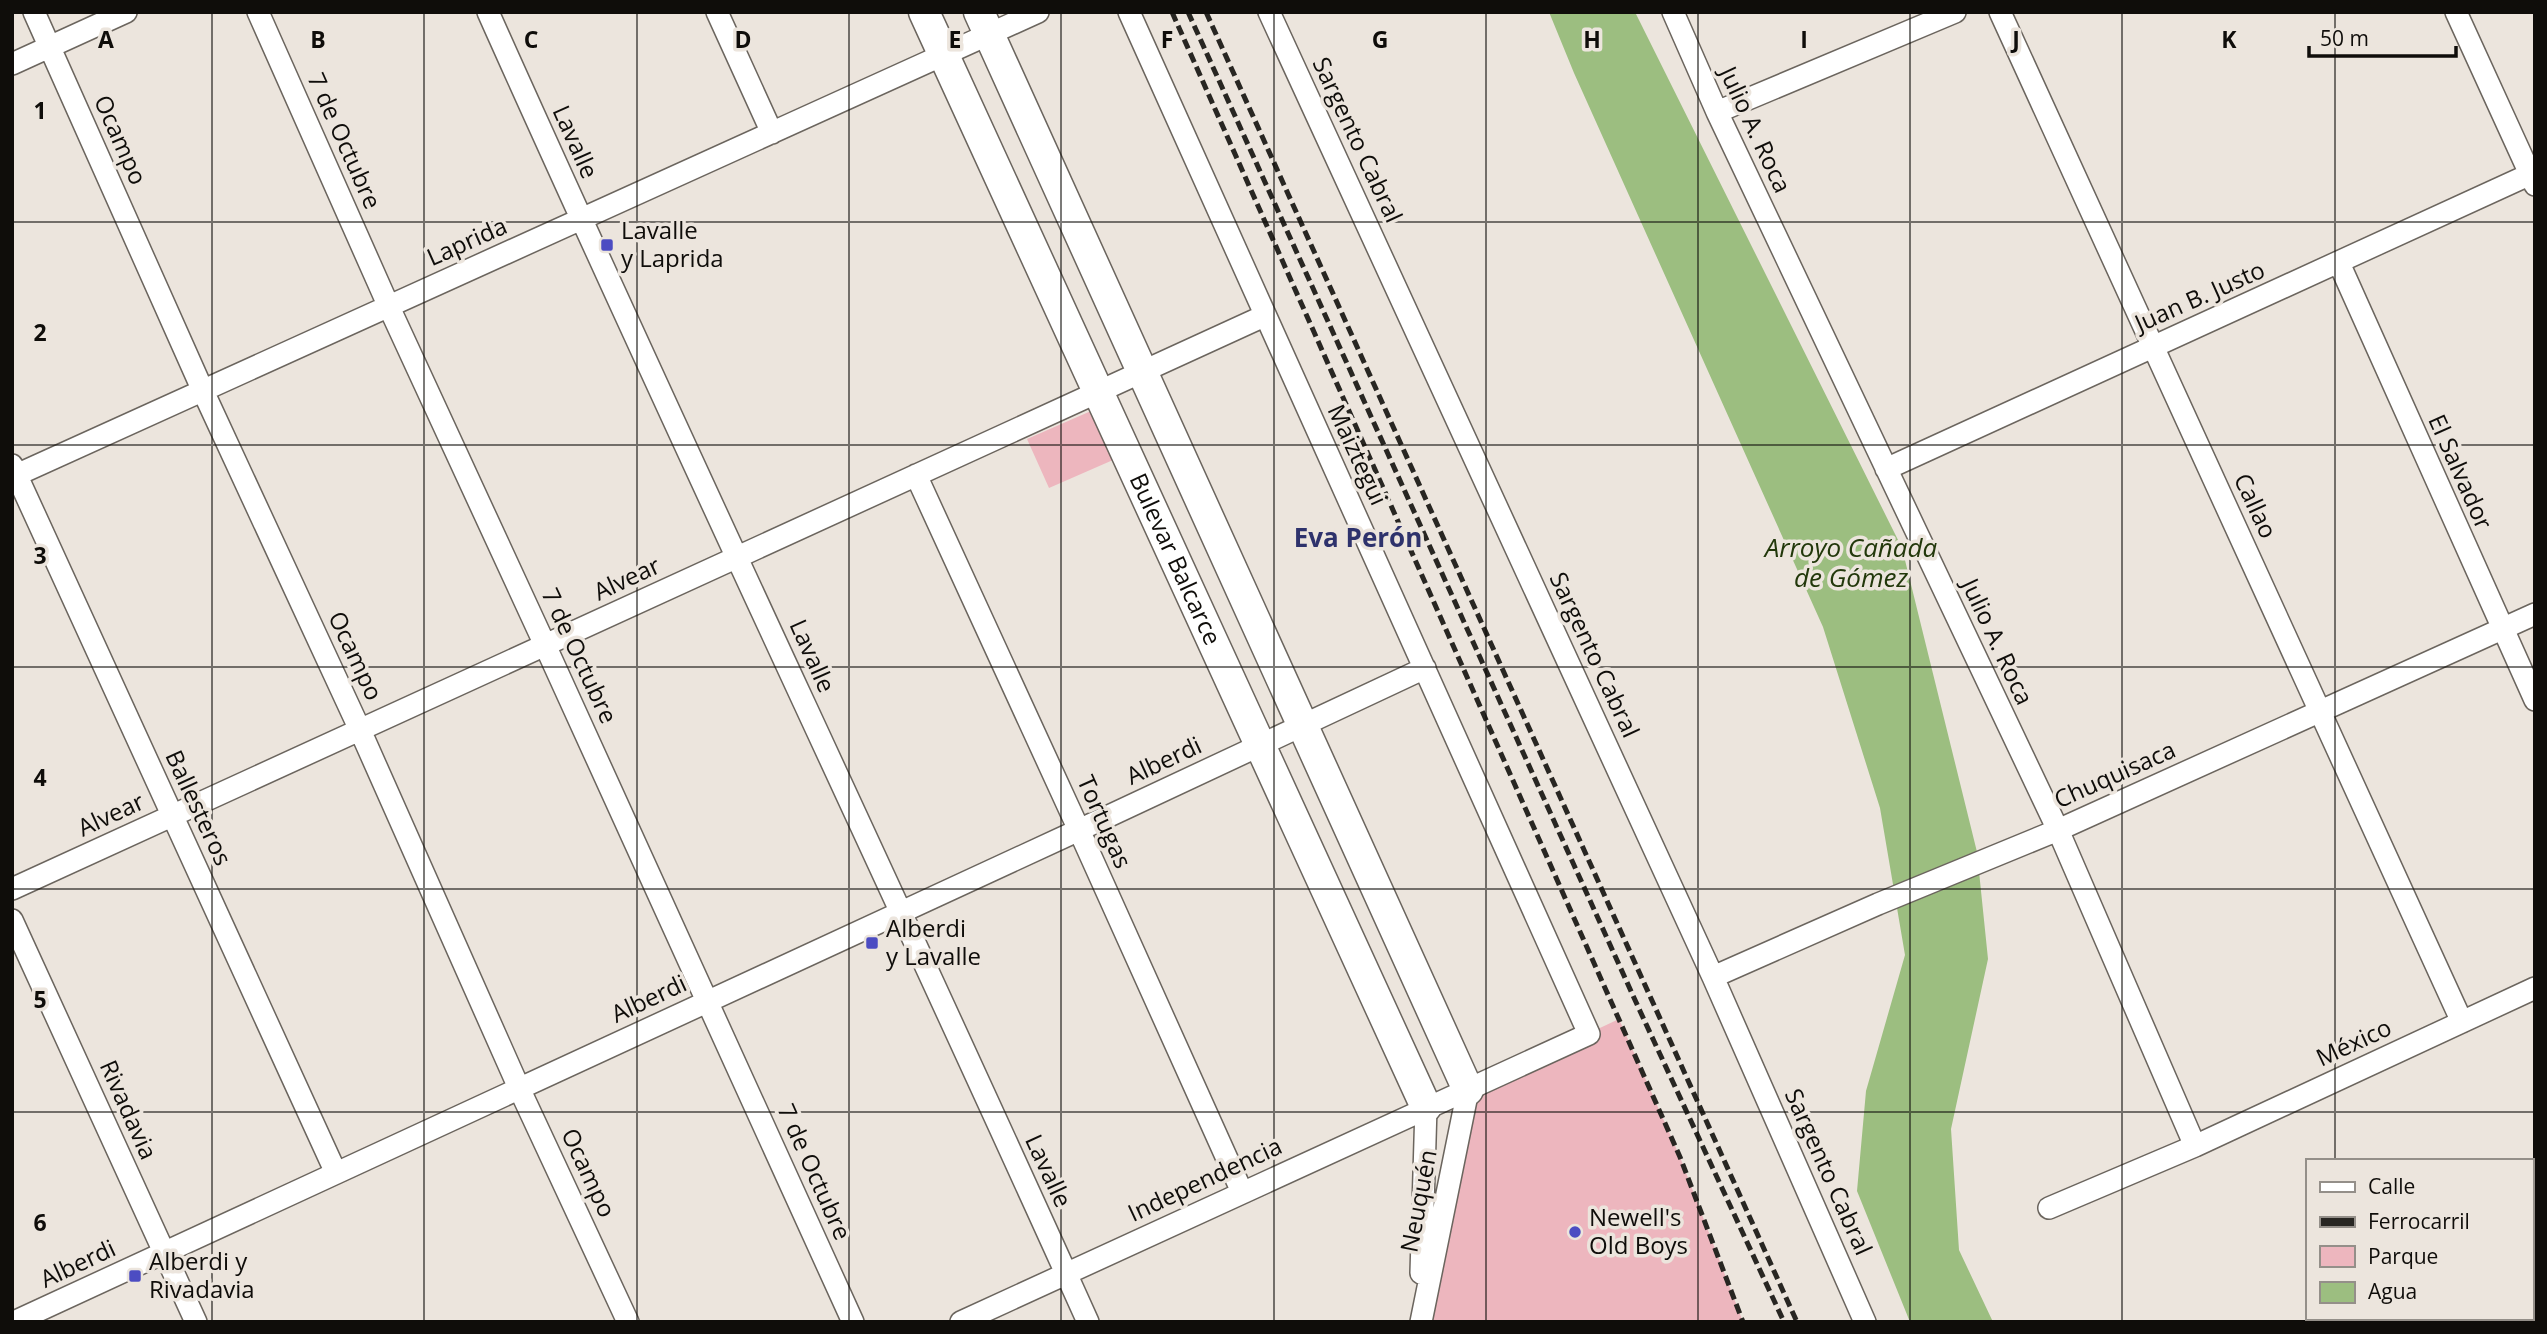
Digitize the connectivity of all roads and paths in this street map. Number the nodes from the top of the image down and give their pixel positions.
1 (34, 12) edge
2 (125, 12) edge
3 (258, 12) edge
4 (488, 12) edge
5 (717, 12) edge
6 (924, 12) edge
7 (1038, 12) edge
8 (1129, 12) edge
9 (1269, 12) edge
10 (1673, 12) edge
11 (1955, 12) edge
12 (2000, 12) edge
13 (2456, 12) edge
14 (984, 23) edge
15 (50, 47) junction
16 (943, 55) junction
17 (12, 64) edge
18 (1717, 112) junction
19 (772, 133) junction
20 (2533, 177) edge
21 (581, 220) junction
22 (2339, 263) junction
23 (388, 307) junction
24 (1264, 317) junction
25 (2154, 347) junction
26 (1146, 371) junction
27 (202, 391) junction
28 (1098, 392) junction
29 (1885, 468) junction
30 (14, 472) edge
31 (916, 475) junction
32 (738, 557) junction
33 (2535, 614) edge
34 (2501, 630) junction
35 (545, 645) junction
36 (1425, 668) junction
37 (2535, 701) edge
38 (2320, 712) junction
39 (1304, 724) junction
40 (360, 730) junction
41 (1260, 745) junction
42 (173, 815) junction
43 (1079, 830) junction
44 (2057, 830) junction
45 (12, 889) edge
46 (900, 912) junction
47 (12, 920) edge
48 (1713, 977) junction
49 (2535, 988) edge
50 (707, 1001) junction
51 (2462, 1021) junction
52 (1589, 1034) joint
53 (519, 1088) junction
54 (1470, 1089) junction
55 (1426, 1107) junction
56 (2195, 1146) junction
57 (336, 1173) junction
58 (1242, 1192) junction
59 (2049, 1209) dead end
60 (164, 1252) junction
61 (1066, 1273) junction
62 (14, 1322) edge
63 (196, 1322) edge
64 (628, 1322) edge
65 (853, 1322) edge
66 (961, 1322) edge
67 (1088, 1322) edge
68 (1420, 1322) edge
69 (1865, 1322) edge

1 - 15 street, Ocampo
2 - 15 street
3 - 23 street, 7 de Octubre
4 - 21 street, Lavalle
5 - 19 street
6 - 16 main road, Bulevar Balcarce
7 - 14 street, Laprida
8 - 24 street, Maiztegui
9 - 48 street, Sargento Cabral
10 - 18 street, Julio A. Roca
11 - 18 street
12 - 25 street, Callao
13 - 20 street
14 - 16 street, Laprida
14 - 26 main road, Bulevar Balcarce
15 - 17 street
15 - 27 street, Ocampo
16 - 19 street, Laprida
16 - 28 main road, Bulevar Balcarce
18 - 29 street, Julio A. Roca
19 - 21 street, Laprida
20 - 22 street, Juan B. Justo
21 - 23 street, Laprida
21 - 32 street, Lavalle
22 - 25 street, Juan B. Justo
22 - 34 street, El Salvador
23 - 27 street, Laprida
23 - 35 street, 7 de Octubre
24 - 26 street, Alvear
24 - 36 street, Maiztegui
25 - 29 street, Juan B. Justo
25 - 38 street, Callao
26 - 28 street, Alvear
26 - 39 main road, Bulevar Balcarce
27 - 30 street, Laprida
27 - 40 street, Ocampo
28 - 31 street, Alvear
28 - 41 main road, Bulevar Balcarce
29 - 44 street, Julio A. Roca
30 - 42 street, Ballesteros
31 - 32 street, Alvear
31 - 43 street, Tortugas
32 - 35 street, Alvear
32 - 46 street, Lavalle
33 - 34 street, Chuquisaca
34 - 37 street, El Salvador
34 - 38 street, Chuquisaca
35 - 40 street, Alvear
35 - 50 street, 7 de Octubre
36 - 39 street, Alberdi
36 - 52 street, Maiztegui
38 - 44 street, Chuquisaca
38 - 51 street, Callao
39 - 41 street, Alberdi
39 - 54 main road, Bulevar Balcarce
40 - 42 street, Alvear
40 - 53 street, Ocampo
41 - 43 street, Alberdi
41 - 55 main road, Bulevar Balcarce
42 - 45 street, Alvear
42 - 57 street, Ballesteros
43 - 46 street, Alberdi
43 - 58 street, Tortugas
44 - 48 street, Chuquisaca
44 - 56 street, Julio A. Roca
46 - 50 street, Alberdi
46 - 61 street, Lavalle
47 - 60 street, Rivadavia
48 - 69 street, Sargento Cabral
49 - 51 street, México
50 - 53 street, Alberdi
50 - 65 street, 7 de Octubre
51 - 56 street, México
52 - 54 street, Independencia
53 - 57 street, Alberdi
53 - 64 street, Ocampo
54 - 55 street, Independencia
54 - 68 street, Neuquén
55 - 58 street, Independencia
55 - 68 street, Neuquén
56 - 59 street, México
57 - 60 street, Alberdi
58 - 61 street, Independencia
60 - 62 street, Alberdi
60 - 63 street, Rivadavia
61 - 66 street, Independencia
61 - 67 street, Lavalle

